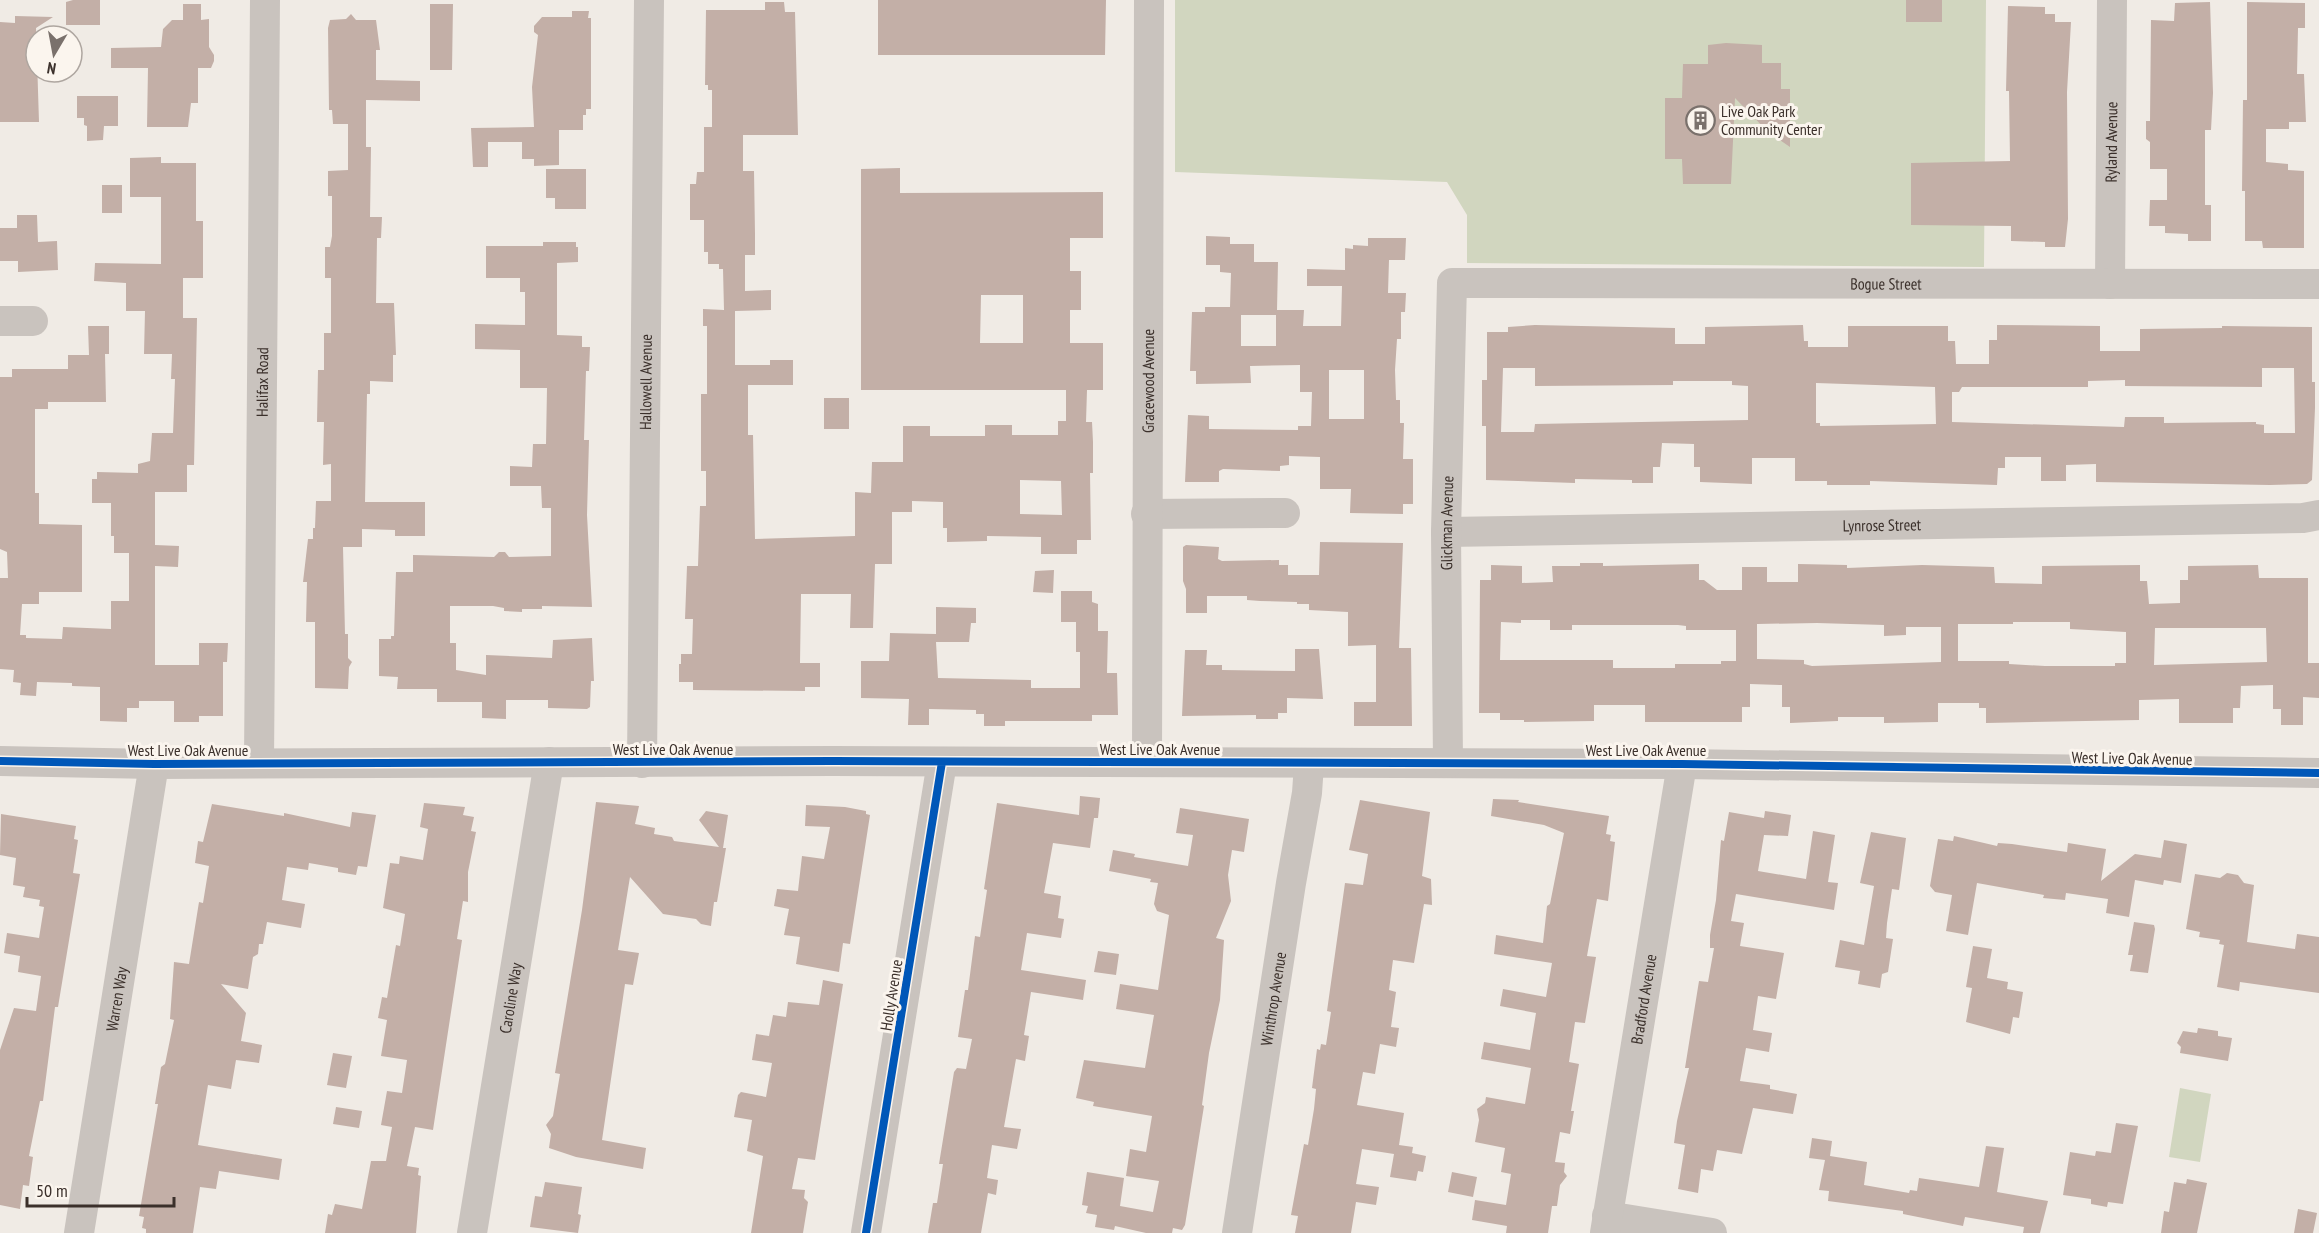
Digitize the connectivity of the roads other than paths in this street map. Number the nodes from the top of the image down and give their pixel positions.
1 (265, 0) edge
2 (649, 0) edge
3 (1149, 0) edge
4 (2112, 0) edge
5 (1452, 283) joint
6 (2110, 284) junction
7 (2319, 284) edge
8 (0, 321) edge
9 (33, 321) dead end
10 (1286, 513) dead end
11 (1146, 514) junction
12 (2319, 514) edge
13 (1446, 532) junction
14 (0, 761) edge
15 (549, 762) junction
16 (942, 762) junction
17 (1147, 762) junction
18 (259, 763) junction
19 (642, 763) junction
20 (1448, 763) junction
21 (154, 764) junction
22 (1309, 764) junction
23 (1682, 764) junction
24 (2319, 773) edge
25 (1606, 1224) edge
26 (79, 1233) edge
27 (472, 1233) edge
28 (866, 1233) edge
29 (1237, 1233) edge
30 (1712, 1233) edge

1 - 18 street, Halifax Road
2 - 19 street, Hallowell Avenue
3 - 11 street, Gracewood Avenue
4 - 6 street, Ryland Avenue
5 - 6 street, Bogue Street
5 - 13 street, Glickman Avenue
6 - 7 street, Bogue Street
8 - 9 street
10 - 11 street
11 - 17 street, Gracewood Avenue
12 - 13 street, Lynrose Street
13 - 20 street, Glickman Avenue
14 - 21 street, West Live Oak Avenue
15 - 18 street, West Live Oak Avenue
15 - 19 street, West Live Oak Avenue
15 - 27 street, Caroline Way
16 - 17 street, West Live Oak Avenue
16 - 19 street, West Live Oak Avenue
16 - 28 street, Holly Avenue
17 - 22 street, West Live Oak Avenue
18 - 21 street, West Live Oak Avenue
20 - 22 street, West Live Oak Avenue
20 - 23 street, West Live Oak Avenue
21 - 26 street, Warren Way
22 - 29 street, Winthrop Avenue
23 - 24 street, West Live Oak Avenue
23 - 25 street, Bradford Avenue
25 - 30 street

